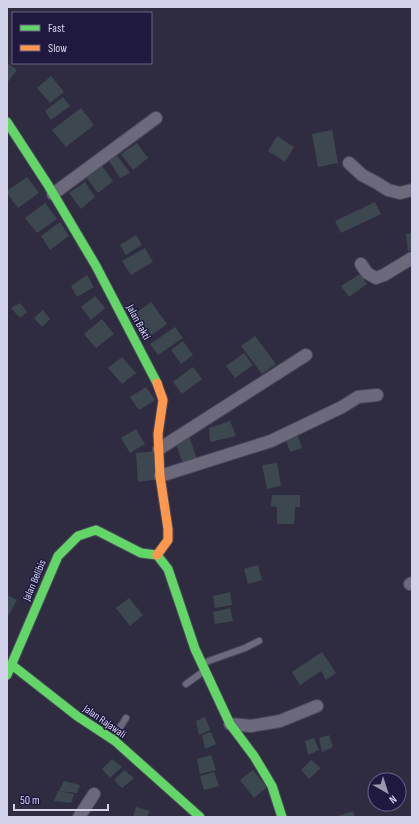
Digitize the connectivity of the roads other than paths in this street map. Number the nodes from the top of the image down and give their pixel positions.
1 (156, 118) dead end
2 (7, 122) edge
3 (349, 164) dead end
4 (412, 190) edge
5 (53, 194) junction
6 (412, 258) edge
7 (361, 264) dead end
8 (306, 355) dead end
9 (377, 395) dead end
10 (159, 449) junction
11 (160, 476) junction
12 (157, 555) junction
13 (259, 641) dead end
14 (12, 665) junction
15 (204, 667) junction
16 (7, 674) edge
17 (186, 684) dead end
18 (317, 706) dead end
19 (126, 718) dead end
20 (230, 724) junction
21 (115, 741) junction
22 (94, 794) dead end
23 (79, 817) edge
24 (200, 817) edge
25 (282, 817) edge

1 - 5 street
2 - 5 street, Jalan Bakti
3 - 4 street
5 - 10 street, Jalan Bakti
6 - 7 street
8 - 10 street
9 - 11 street
10 - 11 street, Jalan Bakti
11 - 12 street, Jalan Bakti
12 - 14 street, Jalan Belibis
12 - 15 street
13 - 15 lane
14 - 16 street, Jalan Belibis
14 - 21 street, Jalan Rajawali
15 - 17 lane
15 - 20 street
18 - 20 street
19 - 21 lane
20 - 25 street
21 - 24 street, Jalan Rajawali
22 - 23 street

